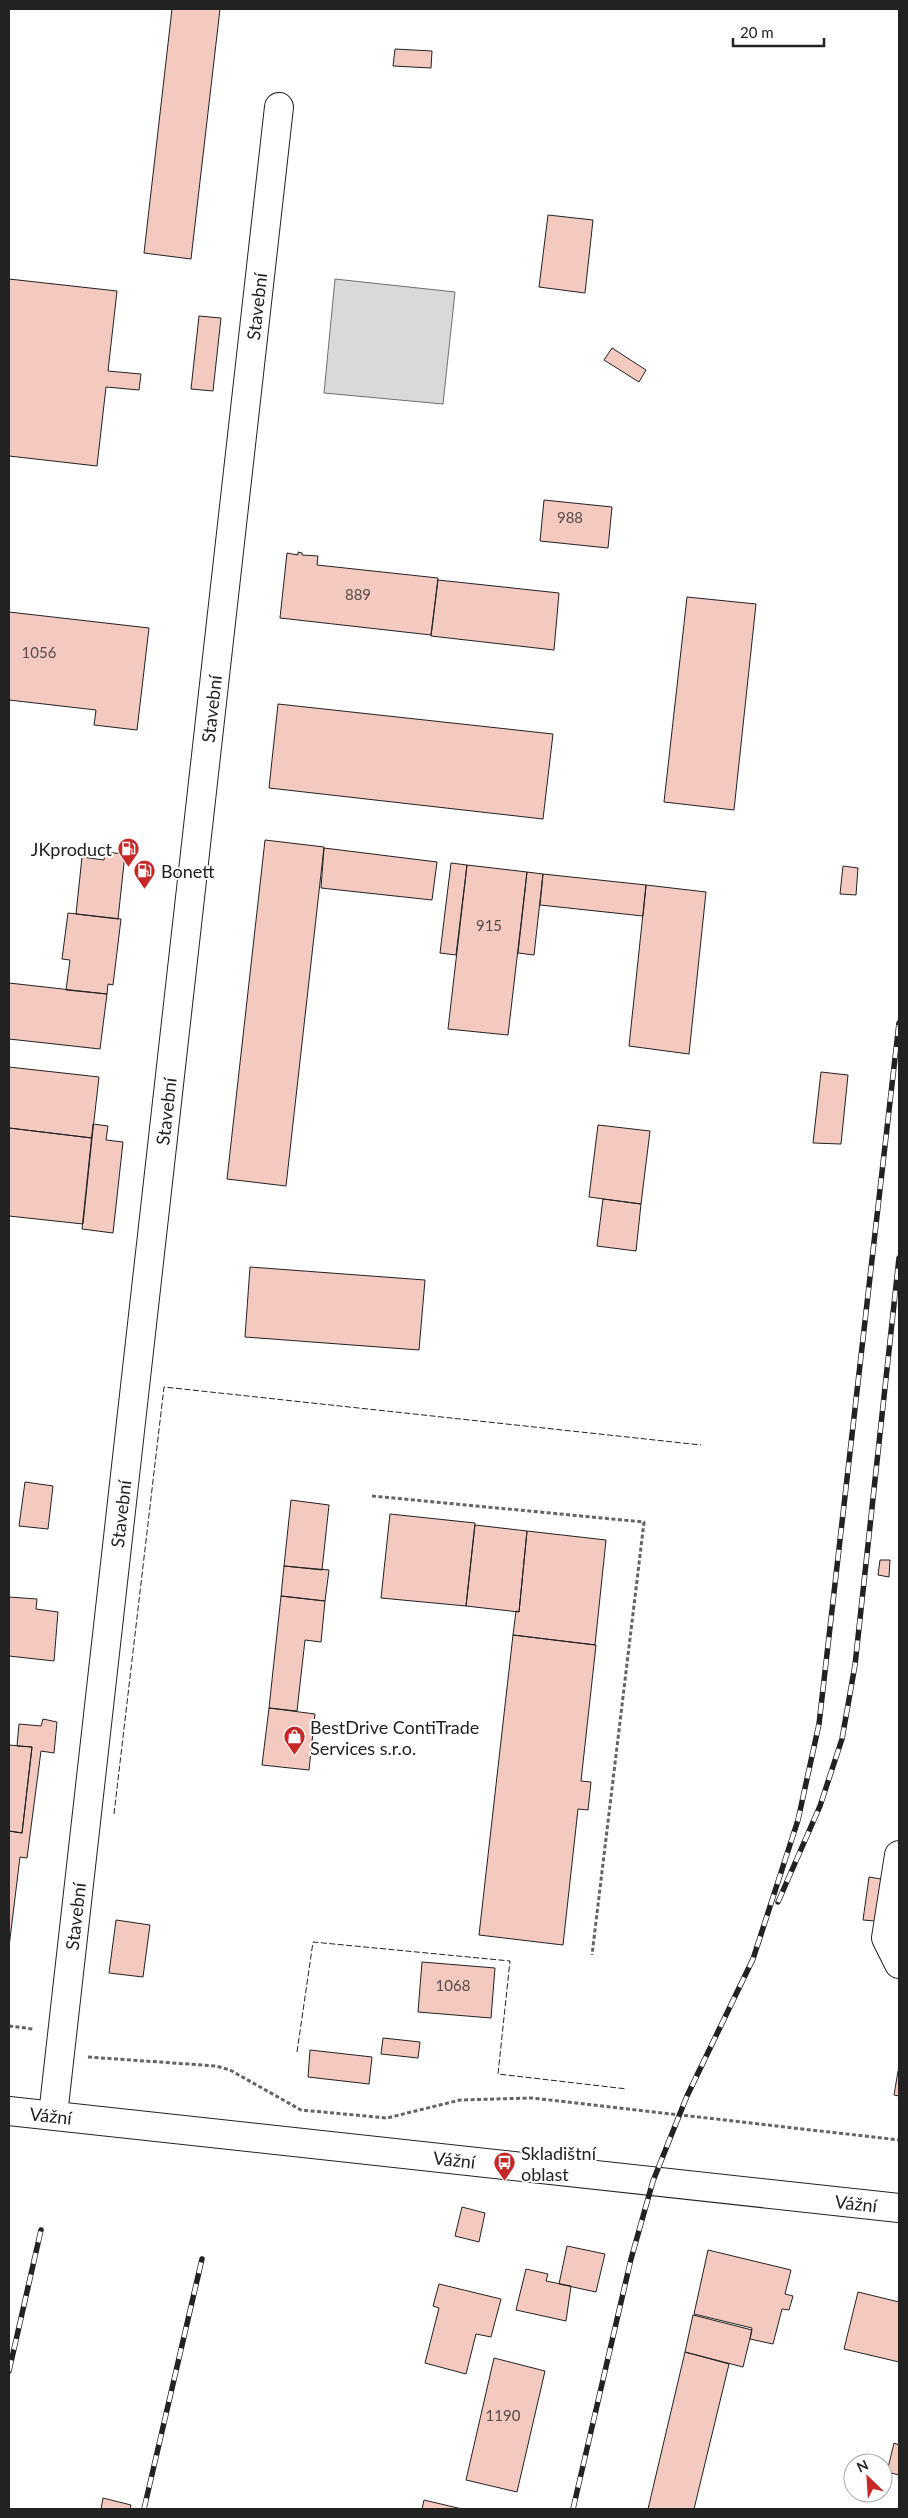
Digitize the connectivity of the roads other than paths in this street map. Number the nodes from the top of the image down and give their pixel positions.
1 (279, 107) dead end
2 (899, 1855) edge
3 (899, 1964) edge
4 (9, 2111) edge
5 (53, 2115) junction
6 (899, 2208) edge

1 - 5 street, Stavební
2 - 3 street
4 - 5 street, Vážní
5 - 6 street, Vážní

